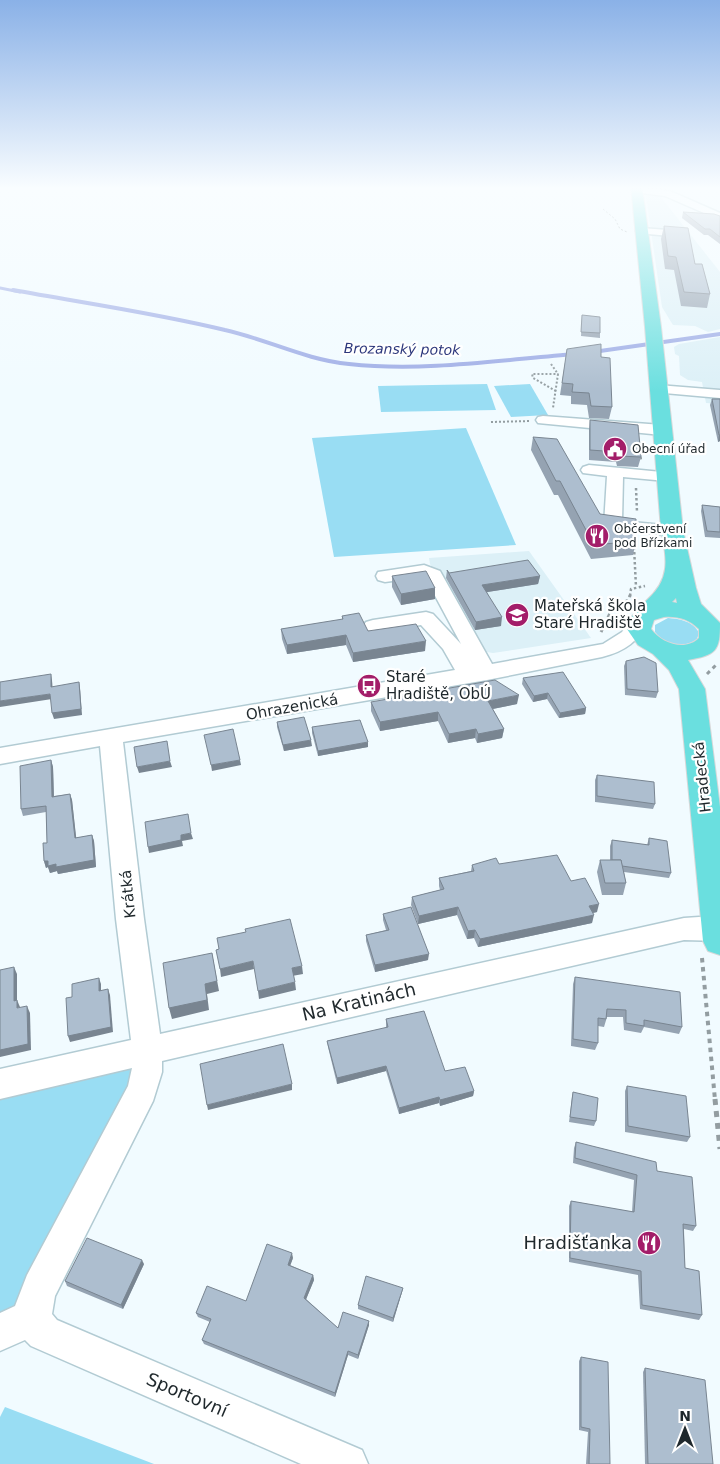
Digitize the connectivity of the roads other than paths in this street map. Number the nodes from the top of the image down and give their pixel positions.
1 (644, 255) edge
2 (658, 389) junction
3 (720, 394) edge
4 (547, 421) road end
5 (648, 434) junction
6 (589, 470) dead end
7 (615, 472) junction
8 (666, 476) junction
9 (672, 531) junction
10 (677, 560) junction
11 (385, 576) dead end
12 (642, 618) junction
13 (373, 626) dead end
14 (710, 634) edge
15 (659, 648) junction
16 (583, 655) junction
17 (477, 675) junction
18 (694, 703) junction
19 (111, 738) junction
20 (0, 756) edge
21 (712, 933) edge
22 (147, 1050) junction
23 (0, 1084) edge
24 (16, 1325) edge
25 (348, 1464) edge

1 - 2 main road
2 - 3 street
2 - 5 main road
4 - 5 street
5 - 8 main road
6 - 7 street
7 - 8 street
7 - 9 street
8 - 9 main road
9 - 10 main road
10 - 12 main road
10 - 14 main road
11 - 17 street
12 - 14 main road
12 - 15 main road, Hradecká
12 - 16 street, Ohrazenická
13 - 17 street
14 - 15 main road
14 - 18 main road, Hradecká
15 - 16 street, Ohrazenická
15 - 18 main road, Hradecká
16 - 17 street, Ohrazenická
17 - 19 street, Ohrazenická
18 - 21 main road, Hradecká
19 - 20 street, Ohrazenická
19 - 22 street, Krátká
21 - 22 street, Na Kratinách
22 - 23 street, Na Kratinách
22 - 24 street, Sportovní
24 - 25 street, Sportovní

